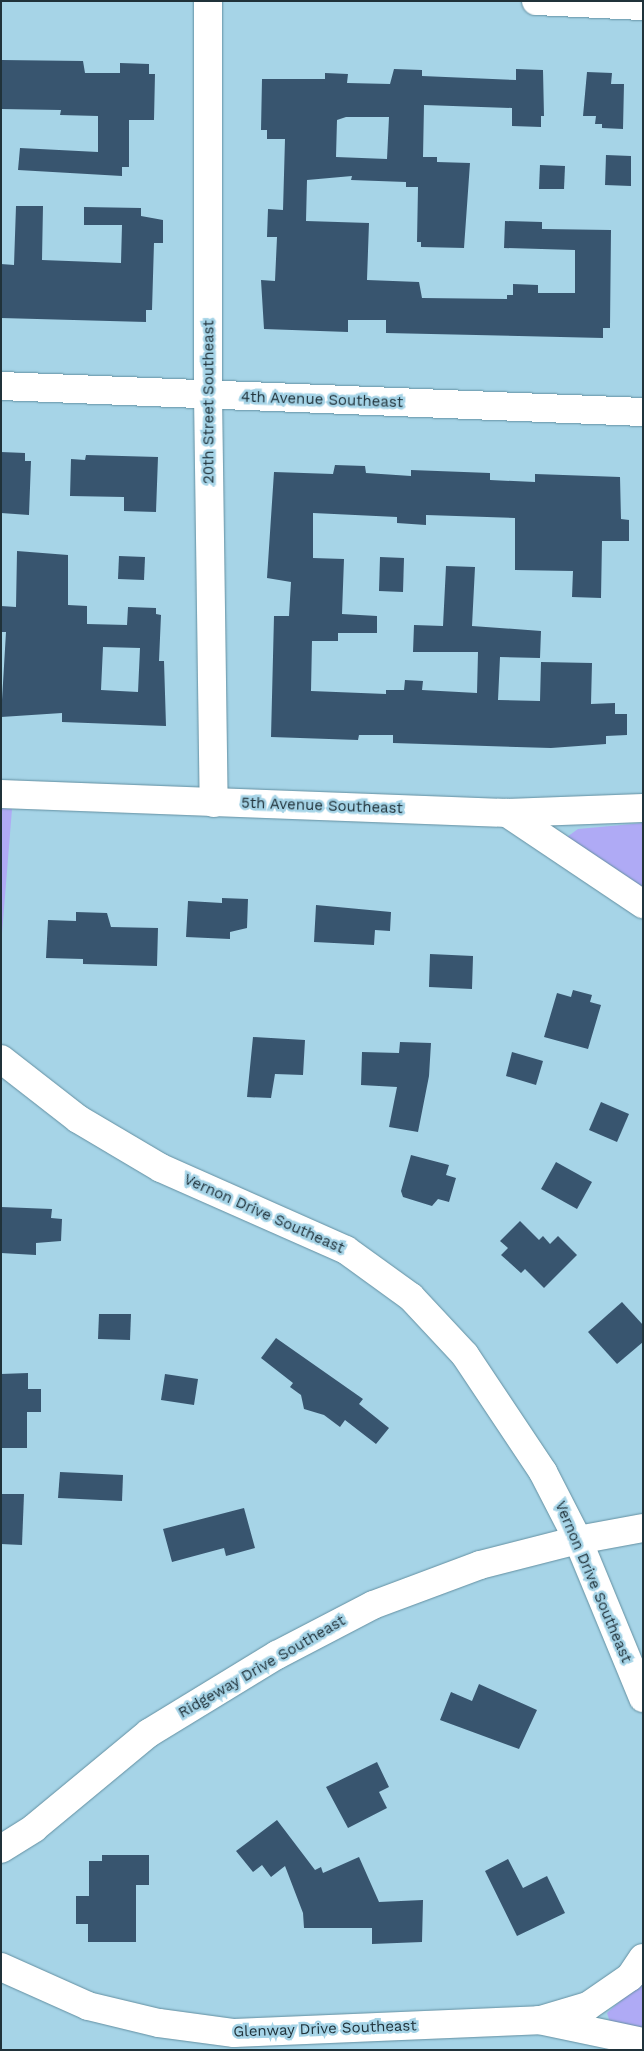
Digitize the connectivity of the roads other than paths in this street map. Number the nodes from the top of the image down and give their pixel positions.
1 (208, 1) edge
2 (536, 1) edge
3 (643, 6) edge
4 (1, 386) edge
5 (208, 395) junction
6 (643, 412) edge
7 (1, 794) edge
8 (214, 802) junction
9 (643, 808) edge
10 (507, 813) junction
11 (643, 904) edge
12 (1, 1059) edge
13 (643, 1528) edge
14 (578, 1540) junction
15 (643, 1698) edge
16 (1, 1849) edge
17 (643, 1958) edge
18 (1, 1967) edge
19 (539, 2020) junction
20 (234, 2041) edge
21 (643, 2042) edge
22 (612, 2044) edge

1 - 5 street, 20th Street Southeast
2 - 3 street
4 - 5 street, 4th Avenue Southeast
5 - 6 street, 4th Avenue Southeast
5 - 8 street, 20th Street Southeast
7 - 8 street, 5th Avenue Southeast
8 - 10 street, 5th Avenue Southeast
9 - 10 street, 5th Avenue Southeast
10 - 11 street
12 - 14 street, Vernon Drive Southeast
13 - 14 street, Ridgeway Drive Southeast
14 - 15 street, Vernon Drive Southeast
14 - 16 street, Ridgeway Drive Southeast
17 - 19 street, Glenway Drive Southeast
18 - 20 street, Glenway Drive Southeast
19 - 20 street, Glenway Drive Southeast
19 - 22 street, Glenway Drive Southeast
21 - 22 street, Glenway Drive Southeast

